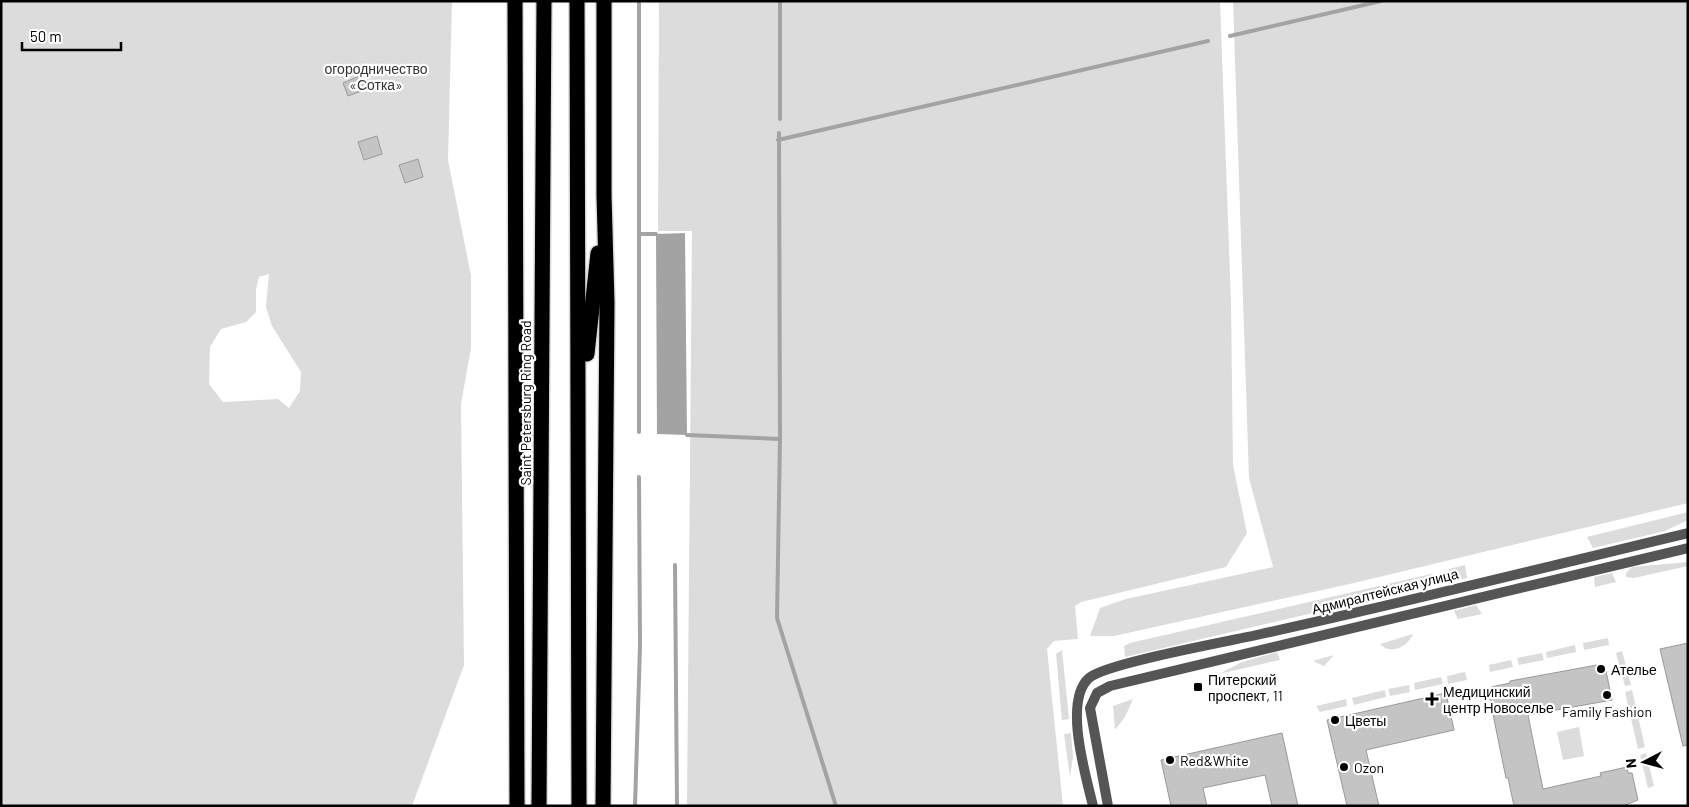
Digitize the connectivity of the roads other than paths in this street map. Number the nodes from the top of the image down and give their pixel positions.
1 (515, 1) edge
2 (544, 1) edge
3 (577, 1) edge
4 (604, 1) edge
5 (604, 195) junction
6 (579, 430) junction
7 (1688, 532) edge
8 (1688, 548) edge
9 (539, 756) junction
10 (516, 806) edge
11 (534, 806) edge
12 (539, 806) edge
13 (579, 806) edge
14 (603, 806) edge
15 (1093, 806) edge
16 (1108, 806) edge

1 - 10 highway
2 - 9 highway, Saint Petersburg Ring Road
3 - 6 highway
4 - 5 highway
5 - 6 highway
5 - 14 highway
6 - 13 highway
7 - 15 street, Адмиралтейская улица
8 - 16 street, Адмиралтейская улица
9 - 11 highway
9 - 12 highway, Saint Petersburg Ring Road

